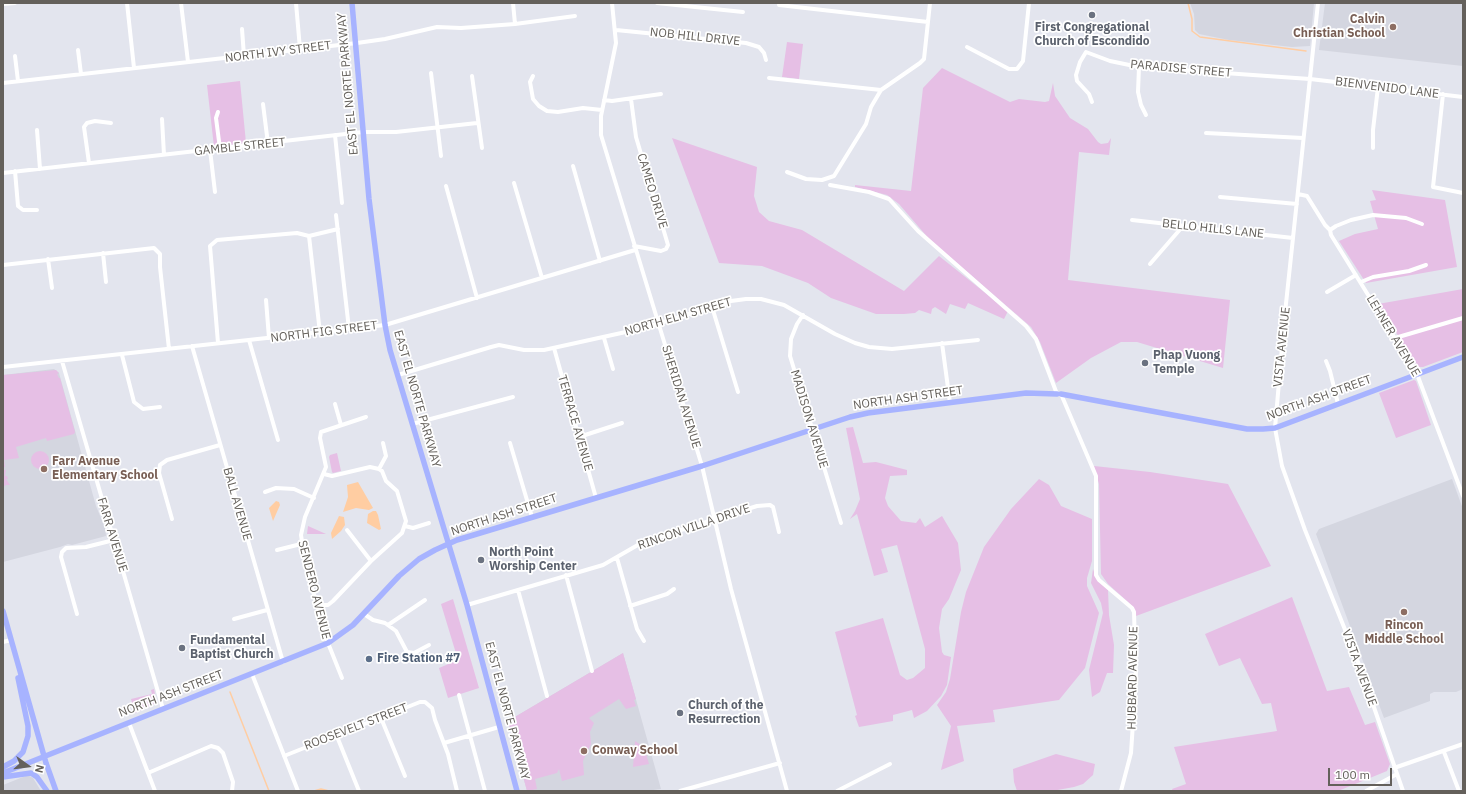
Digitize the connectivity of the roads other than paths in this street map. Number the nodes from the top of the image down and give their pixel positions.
1 (15, 3) edge
2 (127, 3) edge
3 (181, 3) edge
4 (296, 3) edge
5 (352, 3) edge
6 (513, 3) edge
7 (612, 3) edge
8 (657, 3) edge
9 (930, 3) edge
10 (1029, 3) edge
11 (1318, 3) edge
12 (3, 4) edge
13 (779, 6) dead end
14 (743, 12) dead end
15 (575, 16) dead end
16 (928, 22) junction
17 (515, 24) junction
18 (242, 29) dead end
19 (616, 30) junction
20 (357, 43) junction
21 (967, 47) dead end
22 (300, 49) junction
23 (78, 50) dead end
24 (15, 56) dead end
25 (244, 56) junction
26 (766, 60) dead end
27 (188, 62) junction
28 (1140, 67) junction
29 (134, 68) junction
30 (431, 73) dead end
31 (81, 74) junction
32 (472, 76) dead end
33 (533, 76) dead end
34 (769, 78) dead end
35 (1310, 78) junction
36 (18, 81) junction
37 (3, 83) edge
38 (1378, 87) junction
39 (881, 90) junction
40 (661, 94) dead end
41 (1442, 94) junction
42 (1463, 97) edge
43 (630, 99) junction
44 (604, 100) junction
45 (1092, 102) dead end
46 (263, 104) dead end
47 (602, 110) junction
48 (218, 112) dead end
49 (1146, 115) dead end
50 (162, 119) dead end
51 (477, 123) junction
52 (111, 124) dead end
53 (438, 128) junction
54 (37, 130) dead end
55 (363, 132) junction
56 (1206, 132) dead end
57 (335, 136) junction
58 (1303, 138) junction
59 (268, 144) junction
60 (482, 148) dead end
61 (1373, 148) dead end
62 (220, 149) junction
63 (210, 150) junction
64 (164, 155) junction
65 (441, 156) dead end
66 (89, 163) junction
67 (573, 166) dead end
68 (40, 169) junction
69 (15, 171) junction
70 (787, 172) dead end
71 (3, 173) edge
72 (514, 183) dead end
73 (830, 185) dead end
74 (446, 186) dead end
75 (215, 192) dead end
76 (1463, 193) edge
77 (1298, 194) junction
78 (1220, 197) dead end
79 (342, 203) dead end
80 (1297, 204) junction
81 (37, 210) dead end
82 (336, 215) dead end
83 (1132, 220) dead end
84 (1422, 224) dead end
85 (1183, 226) junction
86 (338, 229) junction
87 (1330, 230) junction
88 (309, 236) junction
89 (1293, 238) junction
90 (635, 248) junction
91 (103, 253) junction
92 (48, 259) junction
93 (600, 261) junction
94 (1150, 264) dead end
95 (3, 265) edge
96 (1426, 265) dead end
97 (1356, 275) junction
98 (542, 278) junction
99 (106, 282) dead end
100 (1361, 282) junction
101 (52, 288) dead end
102 (1328, 292) dead end
103 (477, 298) junction
104 (266, 300) dead end
105 (712, 307) junction
106 (803, 315) junction
107 (1463, 318) edge
108 (658, 322) junction
109 (385, 325) junction
110 (349, 329) junction
111 (320, 333) junction
112 (269, 338) junction
113 (604, 338) junction
114 (1395, 338) junction
115 (249, 340) junction
116 (978, 340) dead end
117 (942, 343) junction
118 (218, 344) junction
119 (192, 346) junction
120 (554, 348) junction
121 (169, 349) junction
122 (122, 355) junction
123 (1463, 357) edge
124 (62, 361) junction
125 (1326, 361) dead end
126 (3, 368) edge
127 (613, 369) dead end
128 (1417, 374) junction
129 (398, 375) junction
130 (738, 392) dead end
131 (1059, 394) junction
132 (513, 397) dead end
133 (950, 403) junction
134 (335, 404) dead end
135 (1338, 404) junction
136 (160, 407) dead end
137 (366, 417) dead end
138 (622, 423) dead end
139 (412, 424) junction
140 (341, 425) junction
141 (1275, 428) junction
142 (812, 430) junction
143 (579, 437) junction
144 (278, 440) dead end
145 (383, 443) dead end
146 (510, 443) dead end
147 (220, 445) junction
148 (702, 466) junction
149 (379, 469) junction
150 (324, 474) junction
151 (265, 492) dead end
152 (1463, 496) edge
153 (314, 498) junction
154 (596, 498) junction
155 (532, 518) junction
156 (172, 519) dead end
157 (714, 520) junction
158 (429, 523) dead end
159 (841, 523) dead end
160 (405, 526) junction
161 (348, 530) dead end
162 (780, 532) dead end
163 (114, 540) junction
164 (301, 544) junction
165 (448, 544) junction
166 (277, 550) dead end
167 (617, 558) junction
168 (371, 561) junction
169 (566, 576) junction
170 (518, 590) junction
171 (674, 590) dead end
172 (425, 600) dead end
173 (317, 605) junction
174 (467, 605) junction
175 (630, 606) junction
176 (267, 610) junction
177 (3, 611) edge
178 (77, 614) dead end
179 (364, 614) junction
180 (234, 619) dead end
181 (388, 625) junction
182 (11, 640) junction
183 (644, 641) dead end
184 (3, 642) edge
185 (328, 643) junction
186 (429, 645) dead end
187 (282, 662) junction
188 (592, 671) dead end
189 (252, 674) junction
190 (342, 678) dead end
191 (458, 695) dead end
192 (547, 696) dead end
193 (163, 709) junction
194 (381, 718) junction
195 (129, 723) junction
196 (499, 727) junction
197 (336, 734) junction
198 (470, 735) junction
199 (444, 742) junction
200 (1463, 744) edge
201 (1444, 752) junction
202 (44, 756) junction
203 (284, 756) junction
204 (780, 764) junction
205 (890, 764) dead end
206 (3, 767) edge
207 (1394, 768) junction
208 (3, 773) edge
209 (148, 773) junction
210 (1397, 774) junction
211 (405, 776) dead end
212 (3, 777) edge
213 (47, 791) edge
214 (56, 791) edge
215 (156, 791) edge
216 (232, 791) edge
217 (298, 791) edge
218 (359, 791) edge
219 (457, 791) edge
220 (485, 791) edge
221 (517, 791) edge
222 (681, 791) edge
223 (787, 791) edge
224 (837, 791) edge
225 (1121, 791) edge
226 (1366, 791) edge
227 (1403, 791) edge
228 (1459, 791) edge

1 - 12 street
2 - 29 street
3 - 27 street
4 - 22 street
5 - 20 main road, EAST EL NORTE PARKWAY
6 - 17 street
7 - 19 street, SHERIDAN AVENUE
8 - 14 street
9 - 16 street
10 - 21 street
11 - 35 street, VISTA AVENUE
13 - 16 street
15 - 17 street, NORTH IVY STREET
16 - 39 street
17 - 20 street, NORTH IVY STREET
18 - 25 street
19 - 26 street, NOB HILL DRIVE
19 - 44 street, SHERIDAN AVENUE
20 - 22 street, NORTH IVY STREET
20 - 55 main road, EAST EL NORTE PARKWAY
22 - 25 street, NORTH IVY STREET
23 - 31 street
24 - 36 street
25 - 27 street, NORTH IVY STREET
27 - 29 street, NORTH IVY STREET
28 - 35 street, PARADISE STREET
28 - 45 street, PARADISE STREET
28 - 49 street
29 - 31 street, NORTH IVY STREET
30 - 53 street
31 - 36 street, NORTH IVY STREET
32 - 51 street
33 - 47 street
34 - 39 street
35 - 38 street, BIENVENIDO LANE
35 - 58 street, VISTA AVENUE
36 - 37 street, NORTH IVY STREET
38 - 41 street, BIENVENIDO LANE
38 - 61 street
39 - 70 street
40 - 43 street
41 - 42 street, BIENVENIDO LANE
41 - 76 street
43 - 44 street
43 - 90 street, CAMEO DRIVE
44 - 47 street, SHERIDAN AVENUE
46 - 59 street
47 - 90 street, SHERIDAN AVENUE
48 - 62 street
50 - 64 street
51 - 53 street, GAMBLE STREET
51 - 60 street
52 - 66 street
53 - 55 street, GAMBLE STREET
53 - 65 street
54 - 68 street
55 - 57 street, GAMBLE STREET
55 - 109 main road, EAST EL NORTE PARKWAY
56 - 58 street
57 - 59 street, GAMBLE STREET
57 - 79 street
58 - 77 street, VISTA AVENUE
59 - 62 street, GAMBLE STREET
62 - 63 street, GAMBLE STREET
63 - 64 street, GAMBLE STREET
63 - 75 street
64 - 66 street, GAMBLE STREET
66 - 68 street, GAMBLE STREET
67 - 93 street
68 - 69 street, GAMBLE STREET
69 - 71 street, GAMBLE STREET
69 - 81 street
72 - 98 street
73 - 131 street, HUBBARD AVENUE
74 - 103 street
77 - 80 street, VISTA AVENUE
77 - 87 street, LEHNER AVENUE
78 - 80 street
80 - 89 street, VISTA AVENUE
82 - 86 street
83 - 85 street, BELLO HILLS LANE
84 - 87 street
85 - 89 street, BELLO HILLS LANE
85 - 94 street
86 - 88 street
86 - 110 street
87 - 97 street, LEHNER AVENUE
88 - 111 street
88 - 118 street
89 - 141 street, VISTA AVENUE
90 - 93 street, NORTH FIG STREET
90 - 108 street, SHERIDAN AVENUE
91 - 92 street
91 - 99 street
91 - 121 street
92 - 95 street
92 - 101 street
93 - 98 street, NORTH FIG STREET
96 - 100 street
97 - 100 street, LEHNER AVENUE
97 - 102 street
98 - 103 street, NORTH FIG STREET
100 - 114 street, LEHNER AVENUE
103 - 109 street, NORTH FIG STREET
104 - 112 street
105 - 106 street, NORTH ELM STREET
105 - 108 street, NORTH ELM STREET
105 - 130 street
106 - 117 street, NORTH ELM STREET
106 - 142 street, MADISON AVENUE
107 - 114 street
108 - 113 street, NORTH ELM STREET
108 - 148 street, SHERIDAN AVENUE
109 - 110 street, NORTH FIG STREET
109 - 129 main road, EAST EL NORTE PARKWAY
110 - 111 street, NORTH FIG STREET
111 - 112 street, NORTH FIG STREET
112 - 115 street, NORTH FIG STREET
113 - 120 street, NORTH ELM STREET
113 - 127 street
114 - 128 street, LEHNER AVENUE
115 - 118 street, NORTH FIG STREET
115 - 144 street
116 - 117 street, NORTH ELM STREET
117 - 133 street
118 - 119 street, NORTH FIG STREET
119 - 121 street, NORTH FIG STREET
119 - 147 street, BALL AVENUE
120 - 129 street, NORTH ELM STREET
120 - 143 street, TERRACE AVENUE
121 - 122 street, NORTH FIG STREET
122 - 124 street, NORTH FIG STREET
122 - 136 street
123 - 128 main road, NORTH ASH STREET
124 - 126 street, NORTH FIG STREET
124 - 163 street, FARR AVENUE
125 - 135 street
128 - 135 main road, NORTH ASH STREET
128 - 152 street, LEHNER AVENUE
129 - 139 main road, EAST EL NORTE PARKWAY
131 - 133 main road, NORTH ASH STREET
131 - 141 main road, NORTH ASH STREET
131 - 225 street, HUBBARD AVENUE
132 - 139 street
133 - 142 main road, NORTH ASH STREET
134 - 140 street
135 - 141 main road, NORTH ASH STREET
137 - 140 street
138 - 143 street
139 - 165 main road, EAST EL NORTE PARKWAY
140 - 150 street, SENDERO AVENUE
141 - 207 street, VISTA AVENUE
142 - 148 main road, NORTH ASH STREET
142 - 159 street, MADISON AVENUE
143 - 154 street, TERRACE AVENUE
145 - 149 street
146 - 155 street
147 - 156 street
147 - 176 street, BALL AVENUE
148 - 154 main road, NORTH ASH STREET
148 - 157 street, SHERIDAN AVENUE
149 - 150 street
149 - 160 street
150 - 153 street, SENDERO AVENUE
151 - 153 street
153 - 164 street, SENDERO AVENUE
154 - 155 main road, NORTH ASH STREET
155 - 165 main road, NORTH ASH STREET
157 - 162 street, RINCON VILLA DRIVE
157 - 167 street, RINCON VILLA DRIVE
157 - 204 street, SHERIDAN AVENUE
158 - 160 street
160 - 168 street
161 - 168 street
163 - 178 street
163 - 193 street, FARR AVENUE
164 - 166 street
164 - 173 street, SENDERO AVENUE
165 - 174 main road, EAST EL NORTE PARKWAY
165 - 179 main road, NORTH ASH STREET
167 - 169 street, RINCON VILLA DRIVE
167 - 175 street
168 - 173 street
169 - 170 street, RINCON VILLA DRIVE
169 - 188 street
170 - 174 street, RINCON VILLA DRIVE
170 - 192 street
171 - 175 street
172 - 181 street
173 - 185 street, SENDERO AVENUE
174 - 196 main road, EAST EL NORTE PARKWAY
175 - 183 street
176 - 180 street
176 - 187 street, BALL AVENUE
177 - 182 main road
179 - 181 street
179 - 185 main road, NORTH ASH STREET
181 - 186 street
182 - 184 street
182 - 202 main road
182 - 206 main road
185 - 187 main road, NORTH ASH STREET
185 - 190 street, SENDERO AVENUE
187 - 189 main road, NORTH ASH STREET
189 - 193 main road, NORTH ASH STREET
189 - 203 street
191 - 198 street
193 - 195 main road, NORTH ASH STREET
194 - 197 street, ROOSEVELT STREET
194 - 199 street, ROOSEVELT STREET
194 - 211 street
195 - 202 main road, NORTH ASH STREET
195 - 209 street
196 - 198 street
196 - 221 main road, EAST EL NORTE PARKWAY
197 - 203 street, ROOSEVELT STREET
197 - 218 street
198 - 199 street
198 - 220 street
199 - 219 street
200 - 201 street
201 - 207 street
201 - 228 street
202 - 208 main road, NORTH ASH STREET
202 - 214 main road
203 - 217 street
204 - 222 street
204 - 223 street, SHERIDAN AVENUE
205 - 224 street
207 - 210 street, VISTA AVENUE
209 - 215 street
209 - 216 street
210 - 226 street
210 - 227 street, VISTA AVENUE
212 - 213 main road

